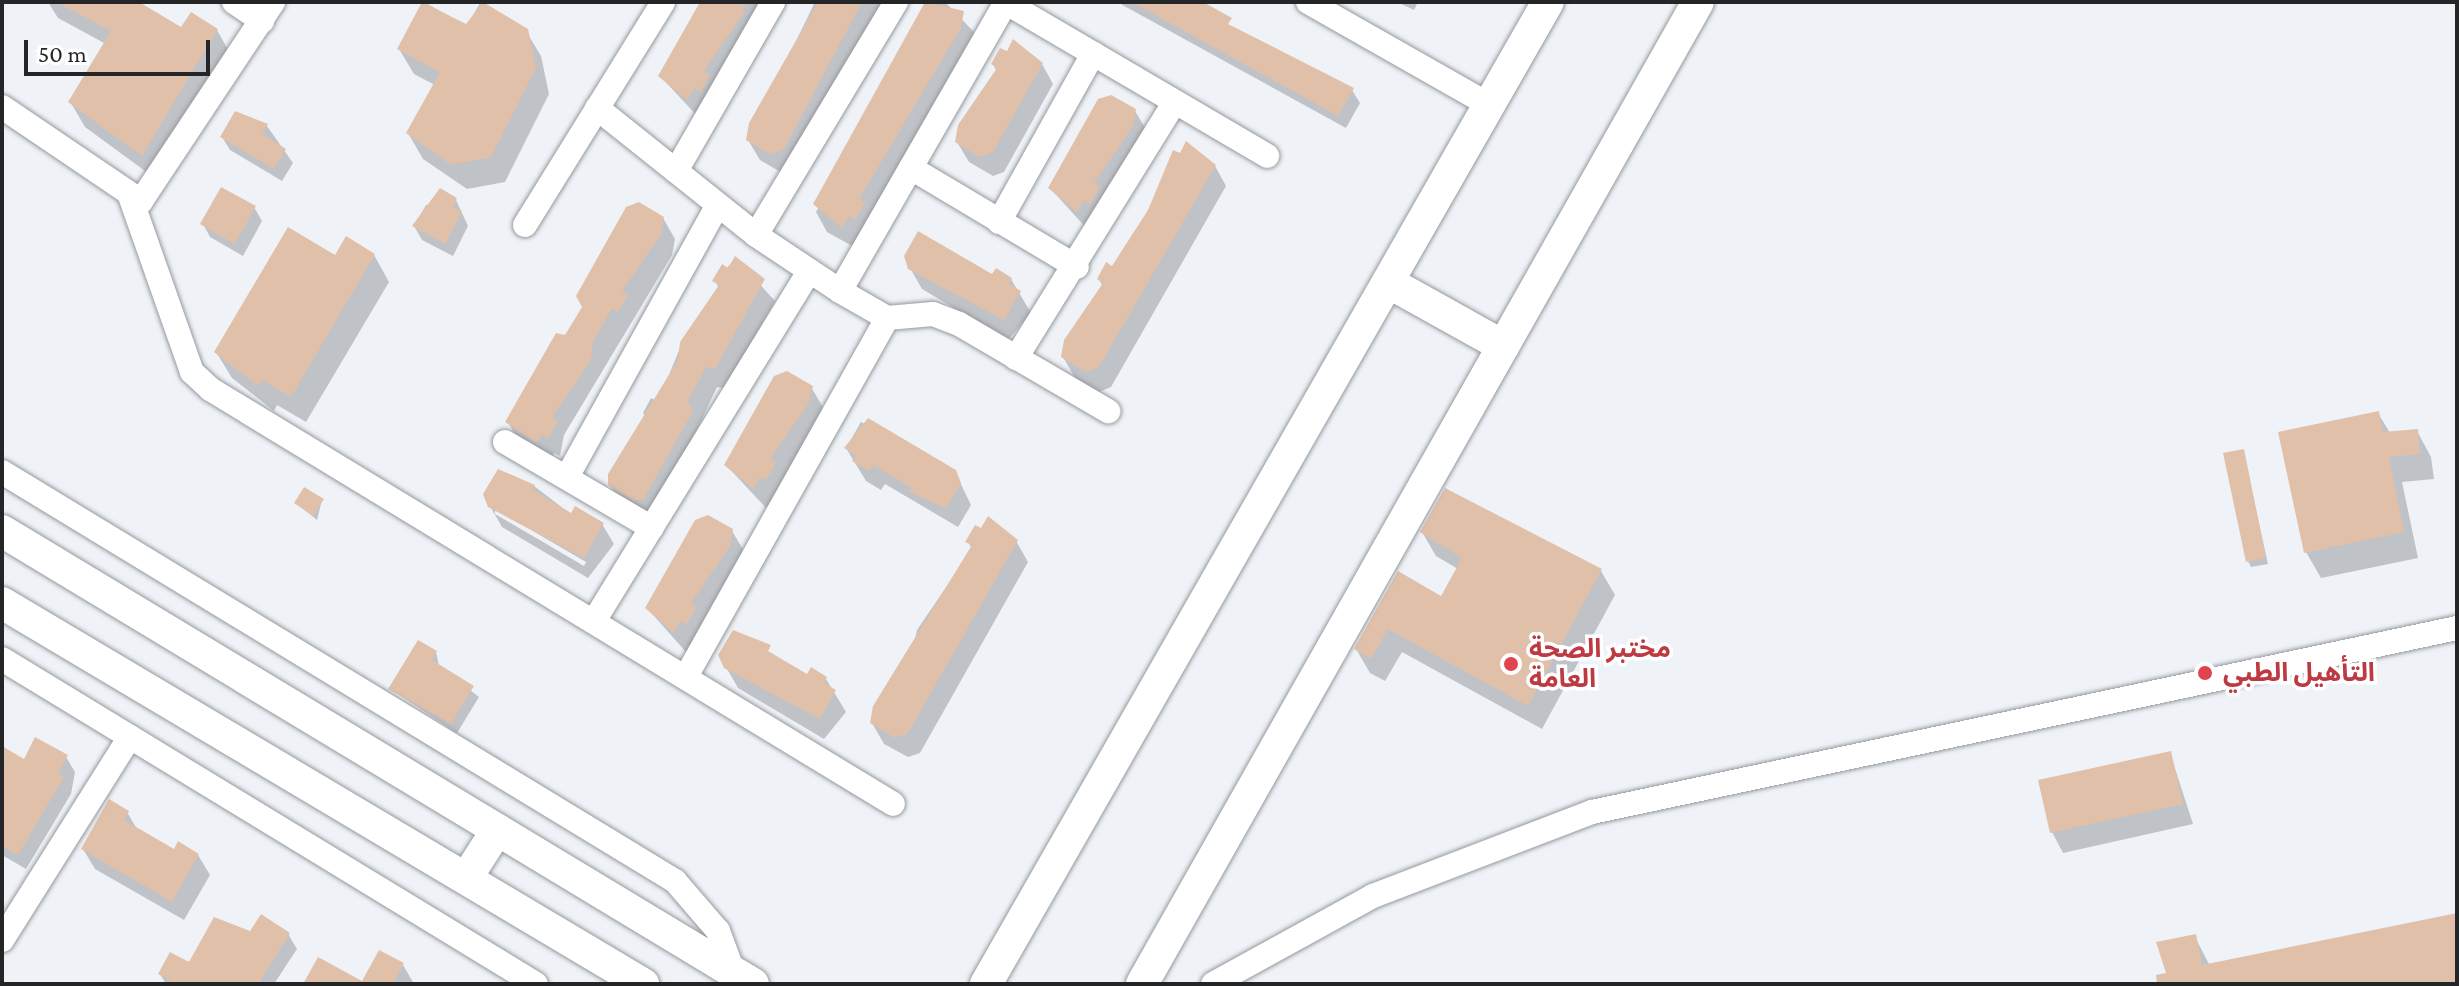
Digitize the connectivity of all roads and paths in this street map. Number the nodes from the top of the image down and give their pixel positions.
1 (234, 2) edge
2 (663, 2) edge
3 (773, 2) edge
4 (896, 2) edge
5 (1006, 2) edge
6 (1308, 2) edge
7 (1548, 2) edge
8 (1698, 2) edge
9 (267, 12) edge
10 (1093, 54) junction
11 (1175, 102) junction
12 (1489, 105) junction
13 (2, 107) edge
14 (597, 108) junction
15 (1267, 156) dead end
16 (911, 168) junction
17 (676, 171) junction
18 (130, 196) junction
19 (718, 205) junction
20 (999, 222) junction
21 (525, 225) dead end
22 (756, 235) junction
23 (1077, 267) junction
24 (809, 271) junction
25 (1388, 282) junction
26 (840, 291) junction
27 (887, 318) junction
28 (1503, 346) junction
29 (1016, 358) junction
30 (1108, 411) dead end
31 (505, 442) dead end
32 (2, 472) edge
33 (567, 477) junction
34 (652, 528) junction
35 (2, 531) edge
36 (2, 603) edge
37 (594, 621) junction
38 (2457, 628) edge
39 (2, 659) edge
40 (688, 673) junction
41 (130, 737) junction
42 (893, 804) dead end
43 (497, 830) junction
44 (467, 877) junction
45 (2, 940) edge
46 (743, 979) edge
47 (536, 984) edge
48 (643, 984) edge
49 (986, 984) edge
50 (1142, 984) edge
51 (1213, 984) edge

1 - 9 street
2 - 14 street
3 - 17 street
4 - 22 street
5 - 10 street
5 - 16 street
6 - 12 street
7 - 12 street
8 - 28 street
9 - 18 street
10 - 11 street
10 - 20 street
11 - 15 street
11 - 23 street
12 - 25 street
13 - 18 street
14 - 17 street
14 - 21 street
16 - 20 street
16 - 26 street
17 - 19 street
18 - 37 street
19 - 22 street
19 - 33 street
20 - 23 street
22 - 24 street
23 - 29 street
24 - 26 street
24 - 34 street
25 - 28 street
25 - 49 street
26 - 27 street
27 - 29 street
27 - 40 street
28 - 50 street
29 - 30 street
31 - 33 street
32 - 46 street
33 - 34 street
34 - 37 street
35 - 43 street
36 - 44 street
37 - 40 street
38 - 51 street
39 - 41 street
40 - 42 street
41 - 45 street
41 - 47 street
43 - 44 street
43 - 46 street
44 - 48 street

